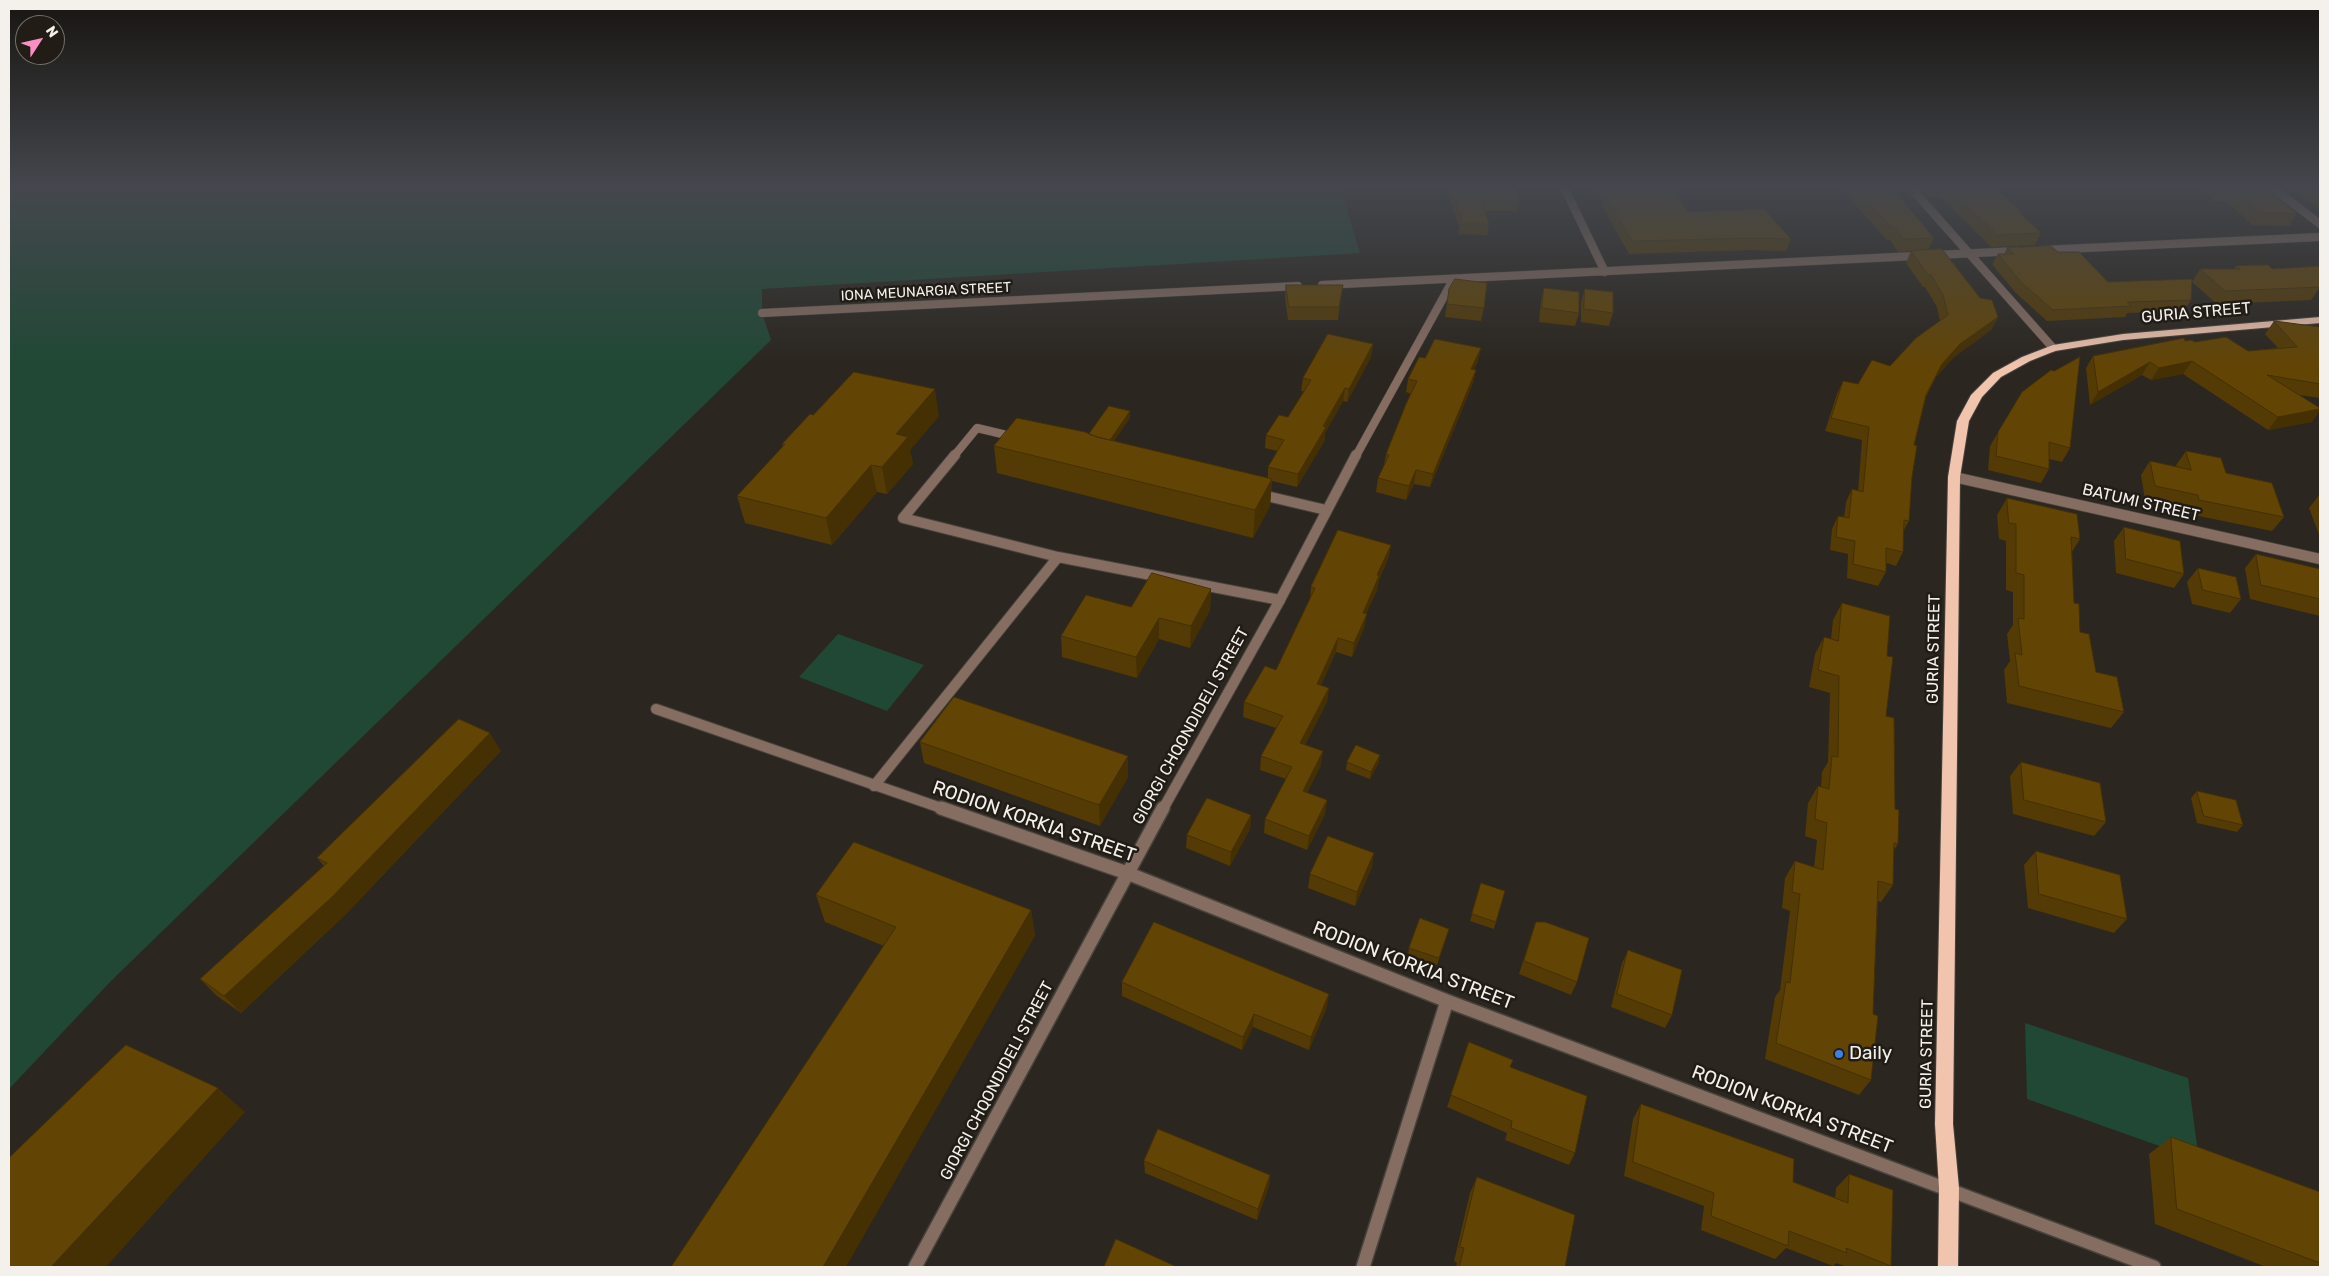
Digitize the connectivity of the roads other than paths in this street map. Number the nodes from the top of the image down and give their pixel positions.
1 (1594, 249) edge
2 (1965, 249) edge
3 (2069, 249) edge
4 (2027, 250) edge
5 (2037, 250) edge
6 (1969, 253) junction
7 (1605, 272) junction
8 (1453, 280) junction
9 (1306, 286) edge
10 (1316, 286) edge
11 (762, 313) dead end
12 (2320, 320) edge
13 (2053, 348) junction
14 (1025, 439) edge
15 (1954, 477) junction
16 (1248, 492) edge
17 (1326, 510) junction
18 (1058, 557) junction
19 (2320, 559) edge
20 (1280, 600) junction
21 (656, 709) dead end
22 (874, 786) junction
23 (1127, 874) junction
24 (1447, 1000) junction
25 (1949, 1188) junction
26 (915, 1267) edge
27 (1363, 1267) edge
28 (1948, 1267) edge
29 (2154, 1267) edge

1 - 7 street
2 - 6 street
3 - 5 street
4 - 6 street
6 - 7 street
6 - 13 street
7 - 8 street
8 - 10 street
8 - 17 street, GIORGI CHQONDIDELI STREET
9 - 11 street, IONA MEUNARGIA STREET
12 - 13 highway, GURIA STREET
13 - 15 highway, GURIA STREET
14 - 18 street
15 - 19 street, BATUMI STREET
15 - 25 highway, GURIA STREET
16 - 17 street
17 - 20 street, GIORGI CHQONDIDELI STREET
18 - 20 street
18 - 22 street
20 - 23 street, GIORGI CHQONDIDELI STREET
21 - 22 street, RODION KORKIA STREET
22 - 23 street, RODION KORKIA STREET
23 - 24 street, RODION KORKIA STREET
23 - 26 street, GIORGI CHQONDIDELI STREET
24 - 25 street, RODION KORKIA STREET
24 - 27 street
25 - 28 highway, GURIA STREET
25 - 29 street, RODION KORKIA STREET

